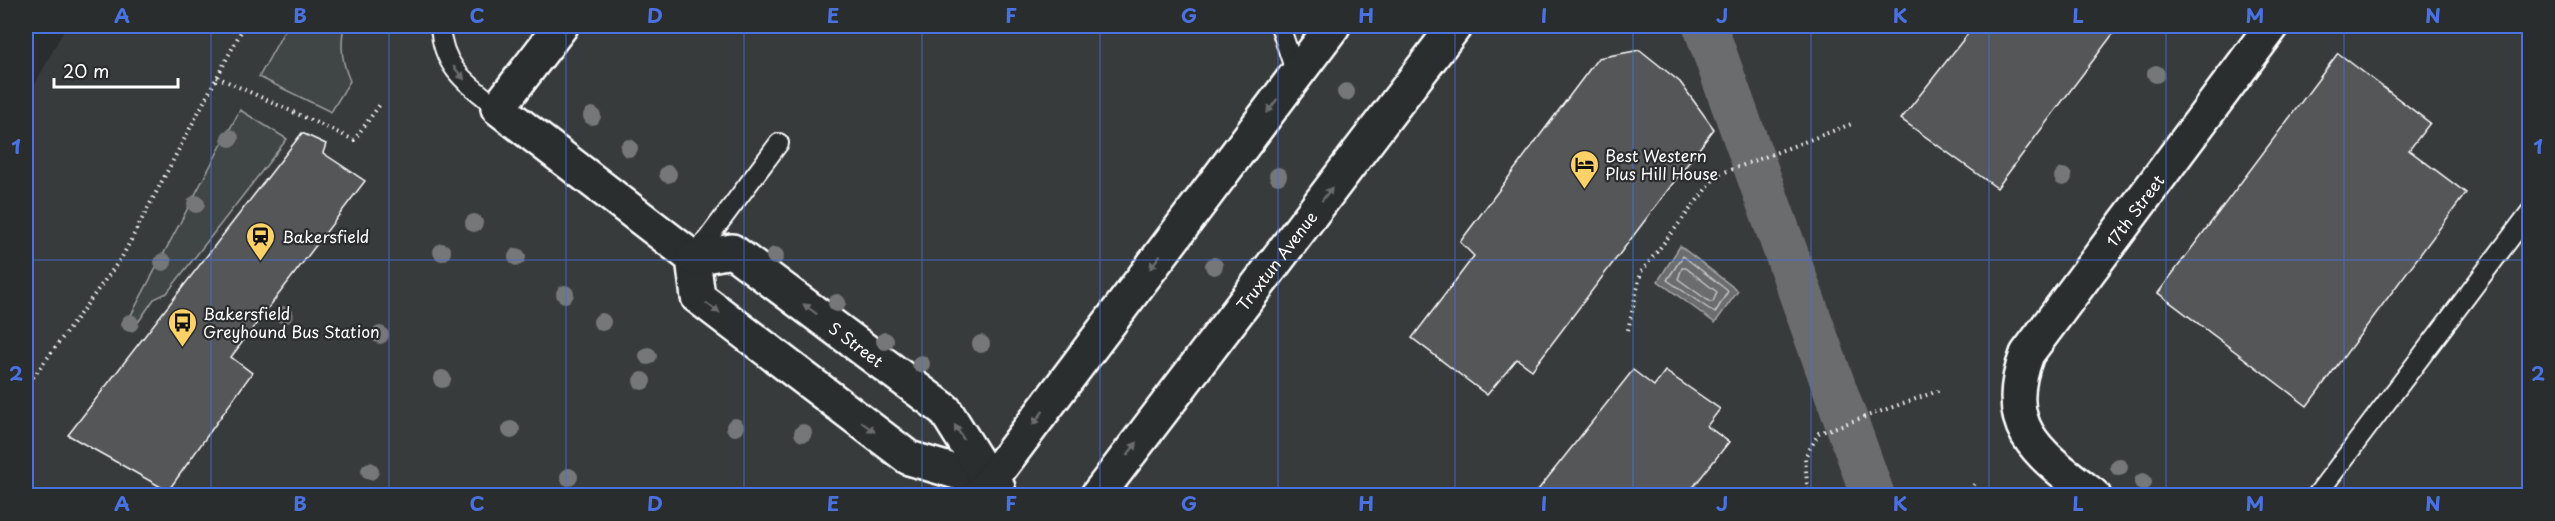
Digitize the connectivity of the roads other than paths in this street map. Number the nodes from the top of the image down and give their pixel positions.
1 (440, 26) edge
2 (561, 26) edge
3 (1280, 26) edge
4 (1333, 26) edge
5 (1455, 26) edge
6 (2272, 26) edge
7 (1296, 74) junction
8 (498, 108) junction
9 (779, 143) dead end
10 (2529, 212) edge
11 (693, 258) junction
12 (993, 491) edge
13 (1096, 495) edge
14 (2094, 495) edge
15 (2316, 495) edge

1 -> 8 lane
2 - 8 street
3 - 7 lane
4 - 7 street
13 -> 5 street, Truxtun Avenue
6 - 14 street, 17th Street
7 -> 12 street
8 - 11 street
9 - 11 lane
10 - 15 lane
11 -> 12 street
12 -> 11 street, S Street

